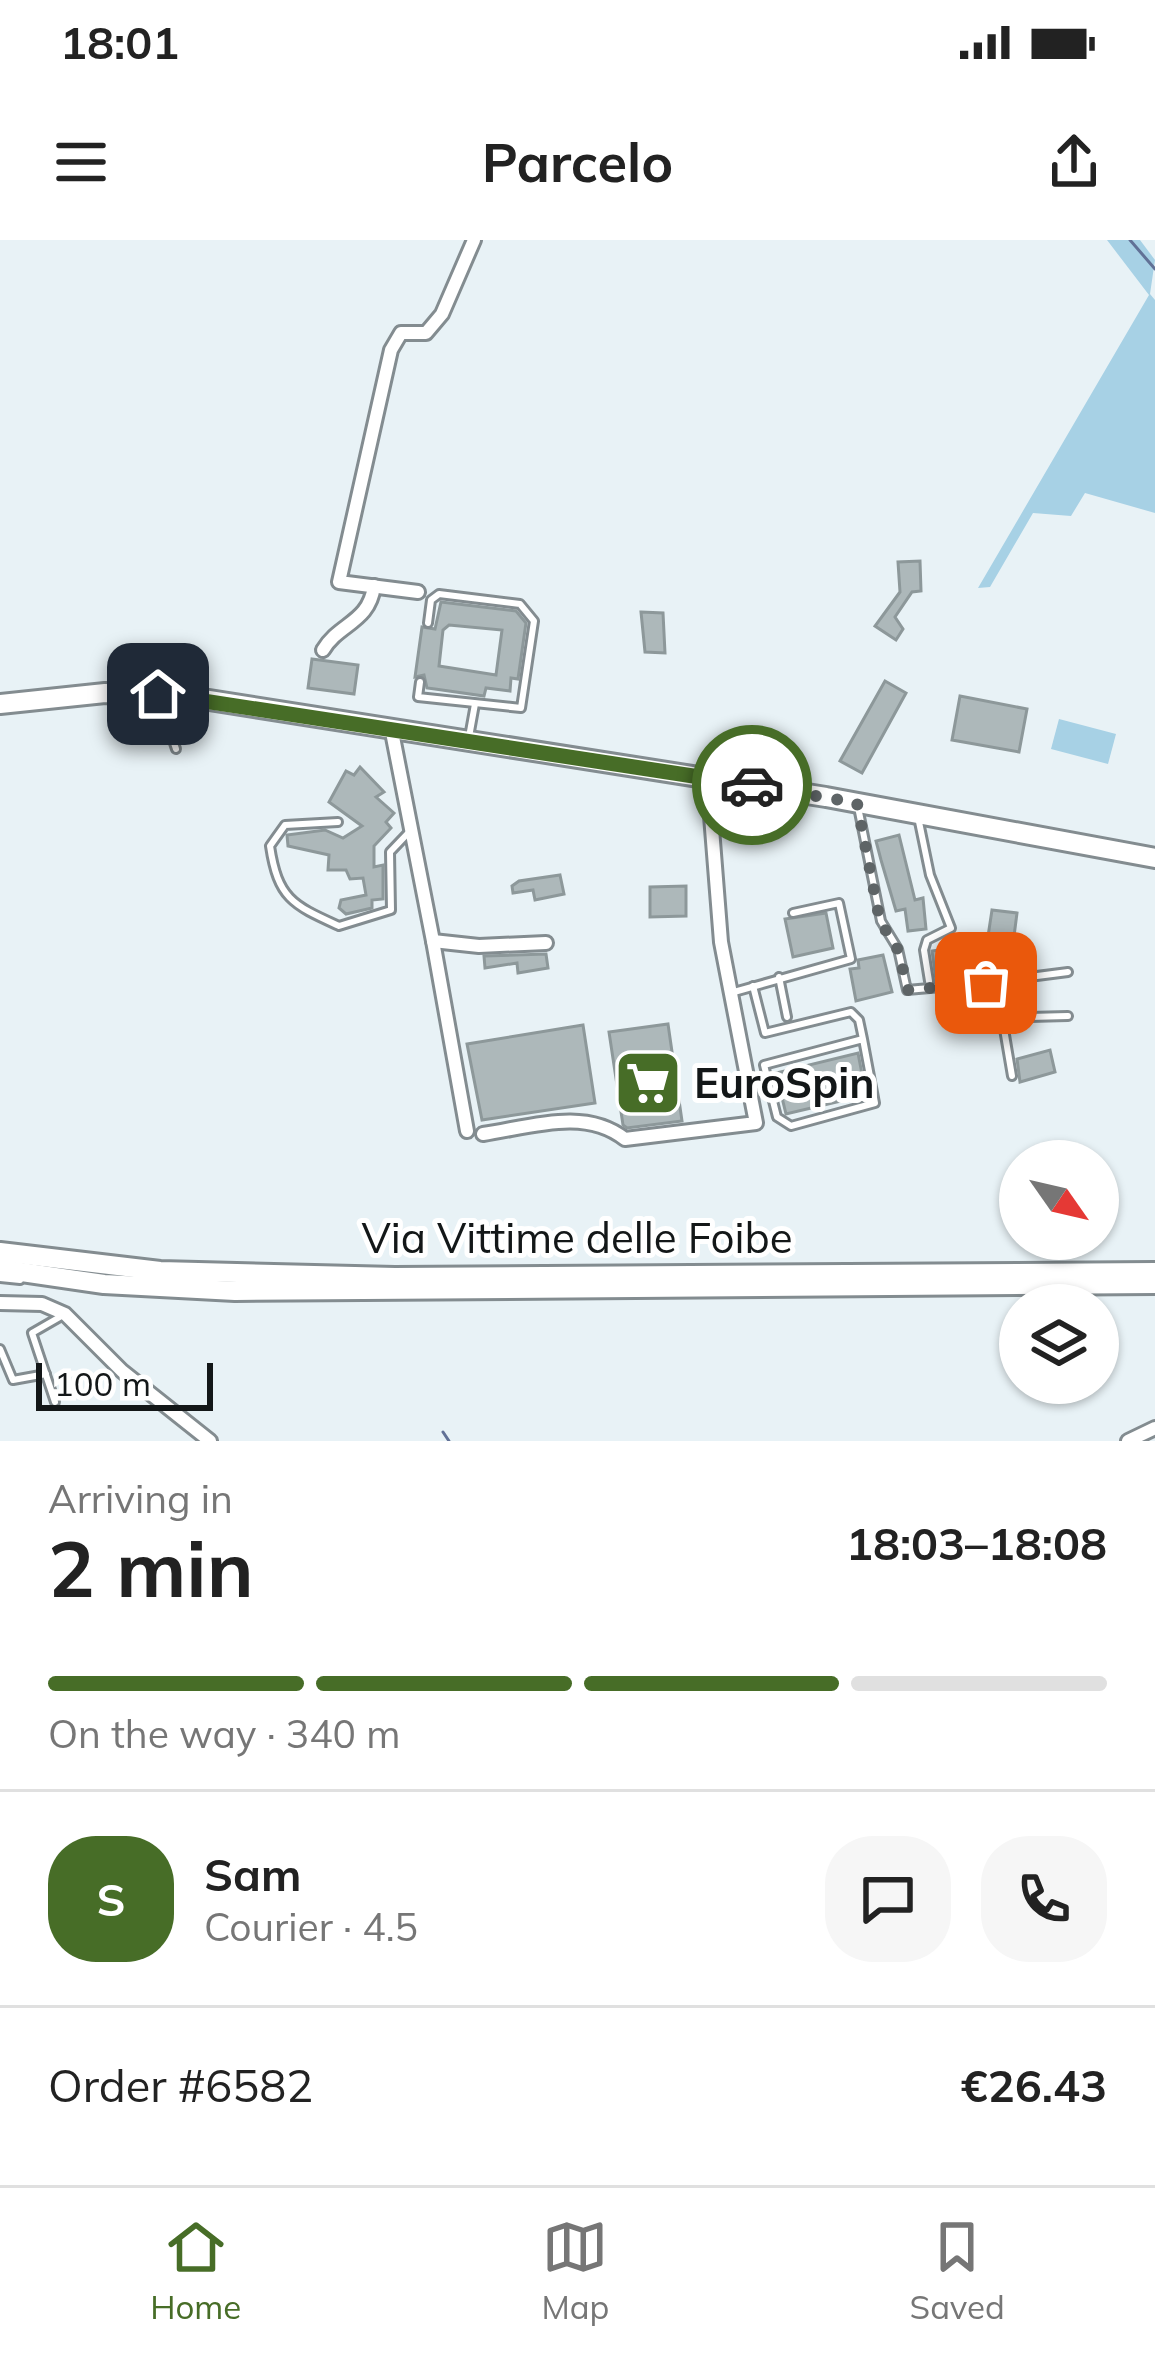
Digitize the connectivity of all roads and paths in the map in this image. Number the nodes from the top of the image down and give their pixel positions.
1 (474, 240) edge
2 (374, 586) junction
3 (418, 592) dead end
4 (428, 623) dead end
5 (323, 650) dead end
6 (420, 682) dead end
7 (158, 694) junction
8 (0, 704) edge
9 (475, 704) junction
10 (392, 731) junction
11 (468, 741) junction
12 (176, 748) dead end
13 (708, 778) junction
14 (857, 803) junction
15 (918, 813) junction
16 (338, 822) dead end
17 (414, 828) junction
18 (1155, 858) edge
19 (793, 913) dead end
20 (434, 941) junction
21 (546, 943) dead end
22 (1068, 972) dead end
23 (778, 977) junction
24 (1020, 978) junction
25 (929, 981) dead end
26 (986, 983) junction
27 (754, 986) junction
28 (731, 992) junction
29 (1068, 1016) dead end
30 (787, 1018) dead end
31 (863, 1039) junction
32 (1012, 1076) dead end
33 (467, 1131) dead end
34 (483, 1134) dead end
35 (0, 1252) edge
36 (1155, 1272) edge
37 (0, 1274) edge
38 (1155, 1284) edge
39 (0, 1303) edge
40 (65, 1314) junction
41 (1, 1349) edge
42 (46, 1374) junction
43 (55, 1402) dead end
44 (1155, 1428) edge
45 (210, 1441) edge
46 (1128, 1441) edge

1 - 2 street
2 - 3 street
2 - 5 street
4 - 9 lane
6 - 9 lane
7 - 8 main road
7 - 10 main road
7 - 12 lane
9 - 11 lane
10 - 11 main road
10 - 17 street
11 - 13 main road
13 - 14 main road
13 - 28 street
14 - 15 main road
14 - 26 lane
15 - 18 main road
15 - 25 lane
16 - 17 lane
17 - 20 street
19 - 23 lane
20 - 21 street
20 - 33 street
22 - 24 lane
23 - 27 lane
23 - 30 lane
24 - 26 lane
24 - 29 lane
26 - 32 lane
27 - 28 lane
27 - 31 lane
28 - 34 street
31 - 31 lane
35 - 36 main road, Via Vittime delle Foibe
37 - 38 main road, Via Vittime delle Foibe
39 - 40 street
40 - 42 lane
40 - 45 street
41 - 42 lane
42 - 43 lane
44 - 46 street

